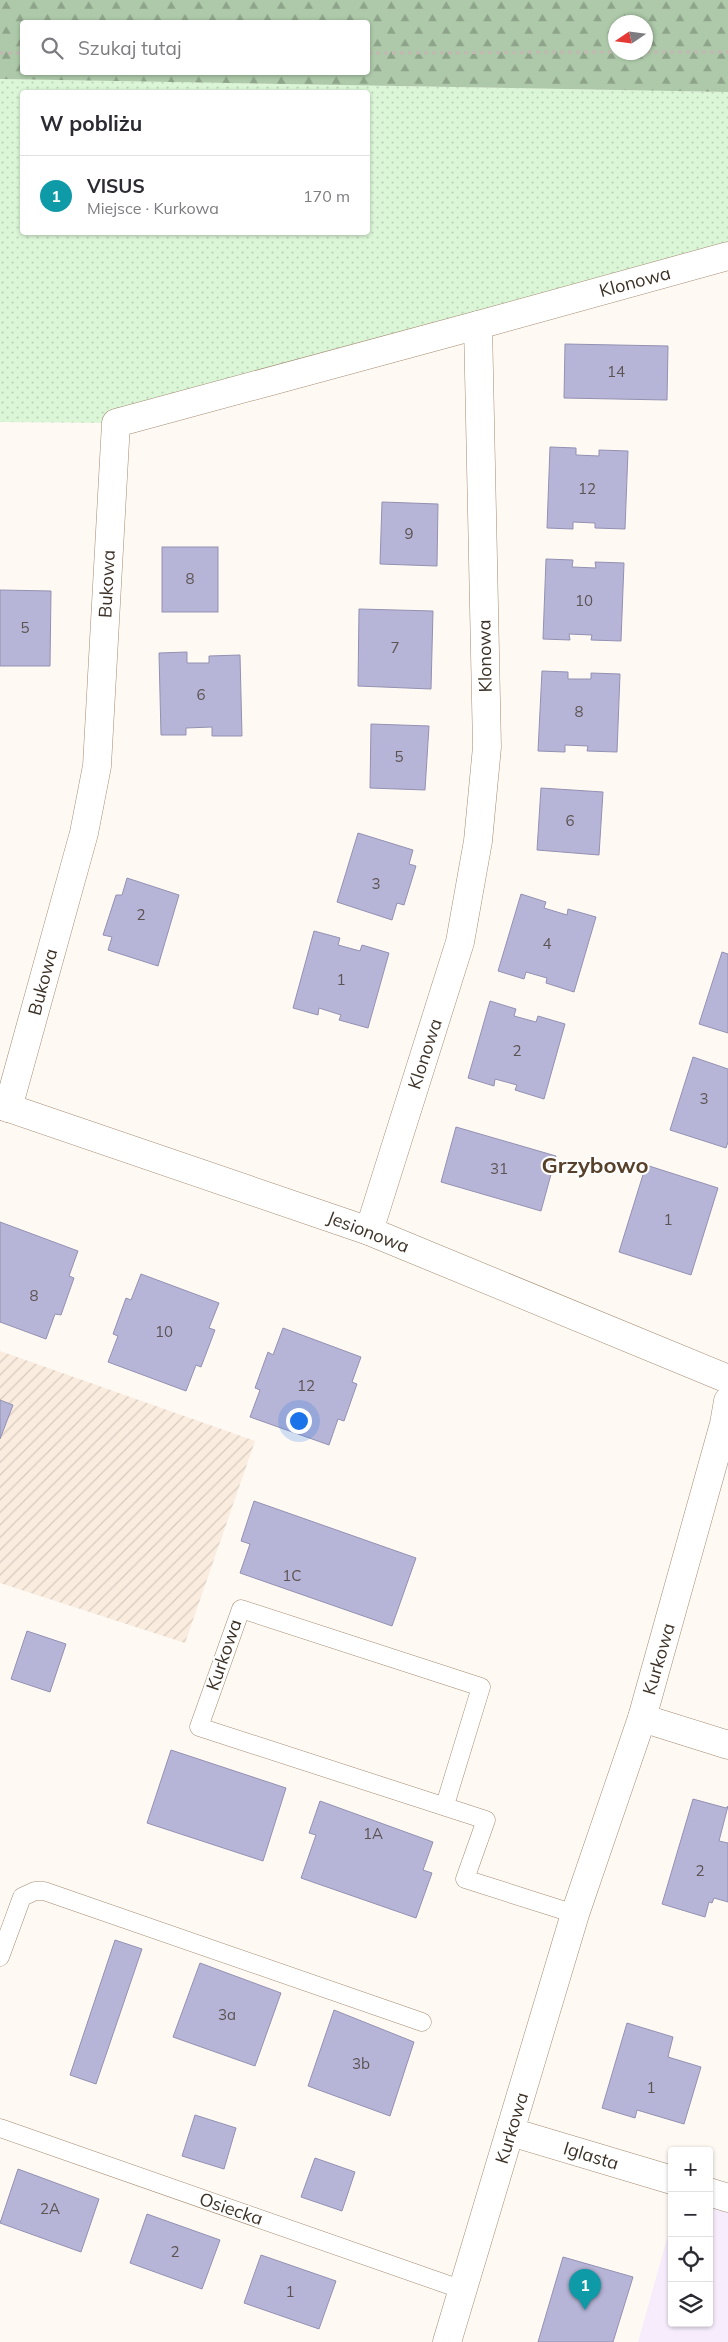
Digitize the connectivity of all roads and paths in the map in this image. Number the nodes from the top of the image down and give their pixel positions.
1 (608, 52) edge
2 (653, 52) edge
3 (728, 52) edge
4 (20, 53) edge
5 (370, 53) edge
6 (0, 54) edge
7 (728, 256) edge
8 (478, 325) junction
9 (4, 1106) edge
10 (369, 1231) junction
11 (728, 1379) edge
12 (728, 1401) edge
13 (642, 1718) junction
14 (728, 1745) edge
15 (445, 1805) junction
16 (575, 1914) junction
17 (0, 1957) edge
18 (422, 2022) dead end
19 (0, 2128) edge
20 (511, 2132) junction
21 (668, 2179) edge
22 (713, 2193) edge
23 (728, 2198) edge
24 (463, 2290) junction
25 (447, 2342) edge

1 - 5 path
2 - 3 path
4 - 6 path
7 - 8 street, Klonowa
8 - 9 street, Bukowa
8 - 10 street, Klonowa
9 - 10 street, Jesionowa
10 - 11 street, Jesionowa
12 - 13 street, Kurkowa
13 - 14 street
13 - 16 street, Kurkowa
15 - 15 lane, Kurkowa
15 - 16 lane, Kurkowa
16 - 20 street, Kurkowa
17 - 18 lane
19 - 24 lane, Osiecka
20 - 21 street, Iglasta
20 - 24 street, Kurkowa
22 - 23 street
24 - 25 street, Kurkowa

